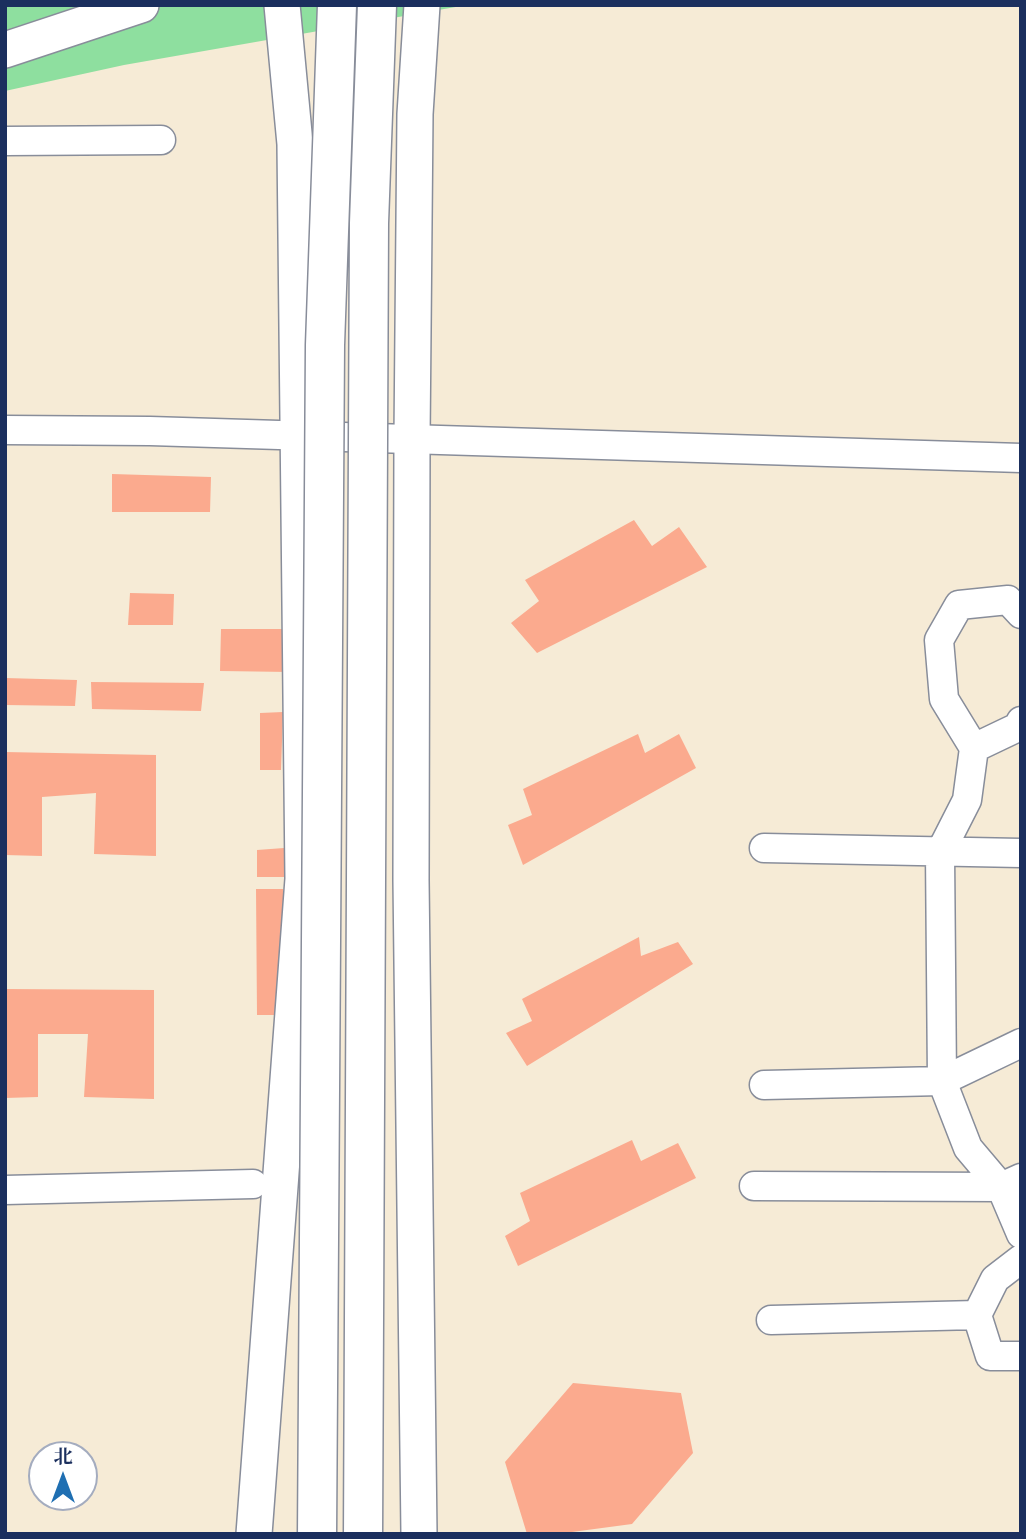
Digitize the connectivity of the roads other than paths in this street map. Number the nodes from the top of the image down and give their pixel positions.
1 (141, 5) edge
2 (282, 5) edge
3 (337, 5) edge
4 (377, 5) edge
5 (422, 5) edge
6 (5, 50) edge
7 (161, 140) dead end
8 (5, 141) edge
9 (5, 430) edge
10 (298, 436) junction
11 (412, 438) junction
12 (1021, 458) edge
13 (1021, 614) edge
14 (1021, 721) edge
15 (974, 748) junction
16 (764, 848) dead end
17 (940, 853) junction
18 (1021, 853) edge
19 (1021, 1043) edge
20 (942, 1081) junction
21 (764, 1085) dead end
22 (1011, 1182) edge
23 (253, 1184) dead end
24 (754, 1186) dead end
25 (5, 1190) edge
26 (1021, 1234) edge
27 (1021, 1259) edge
28 (977, 1315) junction
29 (771, 1320) dead end
30 (1021, 1356) edge
31 (254, 1534) edge
32 (317, 1534) edge
33 (363, 1534) edge
34 (419, 1534) edge

1 - 6 main road
2 - 10 main road
3 - 32 highway, bridge
4 - 33 highway, bridge
5 - 11 main road
7 - 8 street
9 - 10 street
10 - 11 street
10 - 31 main road
11 - 12 street
11 - 34 main road
13 - 15 street
14 - 15 street
15 - 17 street
16 - 17 street
17 - 18 street
17 - 20 street
19 - 20 street
20 - 21 street
20 - 22 street
22 - 24 street
22 - 26 street
23 - 25 street
27 - 28 street
28 - 29 street
28 - 30 street

